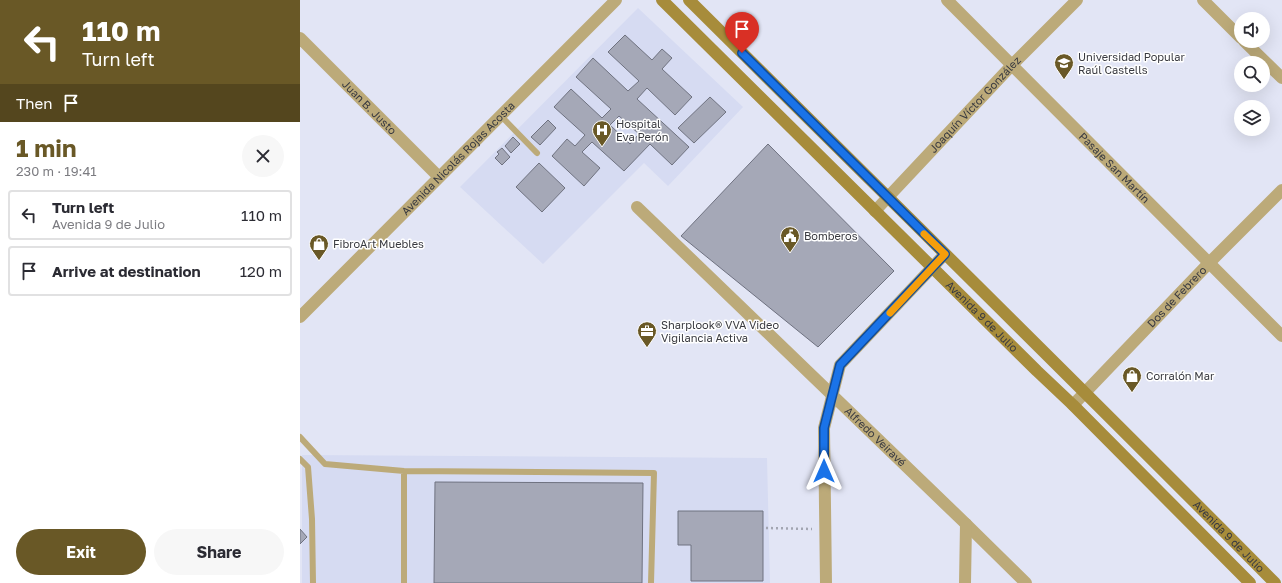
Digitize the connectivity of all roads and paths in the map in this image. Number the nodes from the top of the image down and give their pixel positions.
1 (616, 0) edge
2 (662, 0) edge
3 (689, 0) edge
4 (947, 0) edge
5 (1077, 0) edge
6 (1203, 0) edge
7 (1234, 31) edge
8 (300, 38) edge
9 (1251, 48) edge
10 (1012, 65) junction
11 (1282, 78) edge
12 (501, 116) junction
13 (537, 153) dead end
14 (439, 177) junction
15 (1282, 190) edge
16 (887, 198) junction
17 (637, 207) dead end
18 (875, 211) junction
19 (945, 254) junction
20 (1210, 262) junction
21 (933, 267) junction
22 (300, 316) edge
23 (1282, 336) edge
24 (1086, 392) junction
25 (832, 395) junction
26 (1073, 405) junction
27 (300, 437) edge
28 (300, 459) edge
29 (404, 471) junction
30 (966, 524) junction
31 (766, 528) dead end
32 (825, 529) junction
33 (313, 583) edge
34 (404, 583) edge
35 (650, 583) edge
36 (826, 583) edge
37 (965, 583) edge
38 (1026, 583) edge
39 (1250, 583) edge
40 (1275, 583) edge

1 - 12 street, Avenida Nicolás Rojas Acosta
2 - 18 main road, Avenida 9 de Julio
3 - 16 main road, Avenida 9 de Julio
4 - 10 street, Pasaje San Martín
5 - 10 street, Joaquín Víctor González
6 - 7 street
8 - 14 street, Juan B. Justo
9 - 11 street
10 - 16 street, Joaquín Víctor González
10 - 20 street, Pasaje San Martín
12 - 13 lane
12 - 14 street, Avenida Nicolás Rojas Acosta
14 - 22 street, Avenida Nicolás Rojas Acosta
15 - 20 street, Dos de Febrero
16 - 18 street, Joaquín Víctor González
16 - 19 main road, Avenida 9 de Julio
17 - 25 street, Alfredo Veiravé
18 - 21 main road, Avenida 9 de Julio
19 - 21 street
19 - 24 main road, Avenida 9 de Julio
20 - 23 street, Pasaje San Martín
20 - 24 street, Dos de Febrero
21 - 25 street
21 - 26 main road, Avenida 9 de Julio
24 - 26 street, Dos de Febrero
24 - 40 main road, Avenida 9 de Julio
25 - 30 street, Alfredo Veiravé
25 - 32 street
26 - 39 main road, Avenida 9 de Julio
27 - 29 lane
28 - 33 lane
29 - 34 lane
29 - 35 lane
30 - 37 street
30 - 38 street, Alfredo Veiravé
31 - 32 path
32 - 36 street

